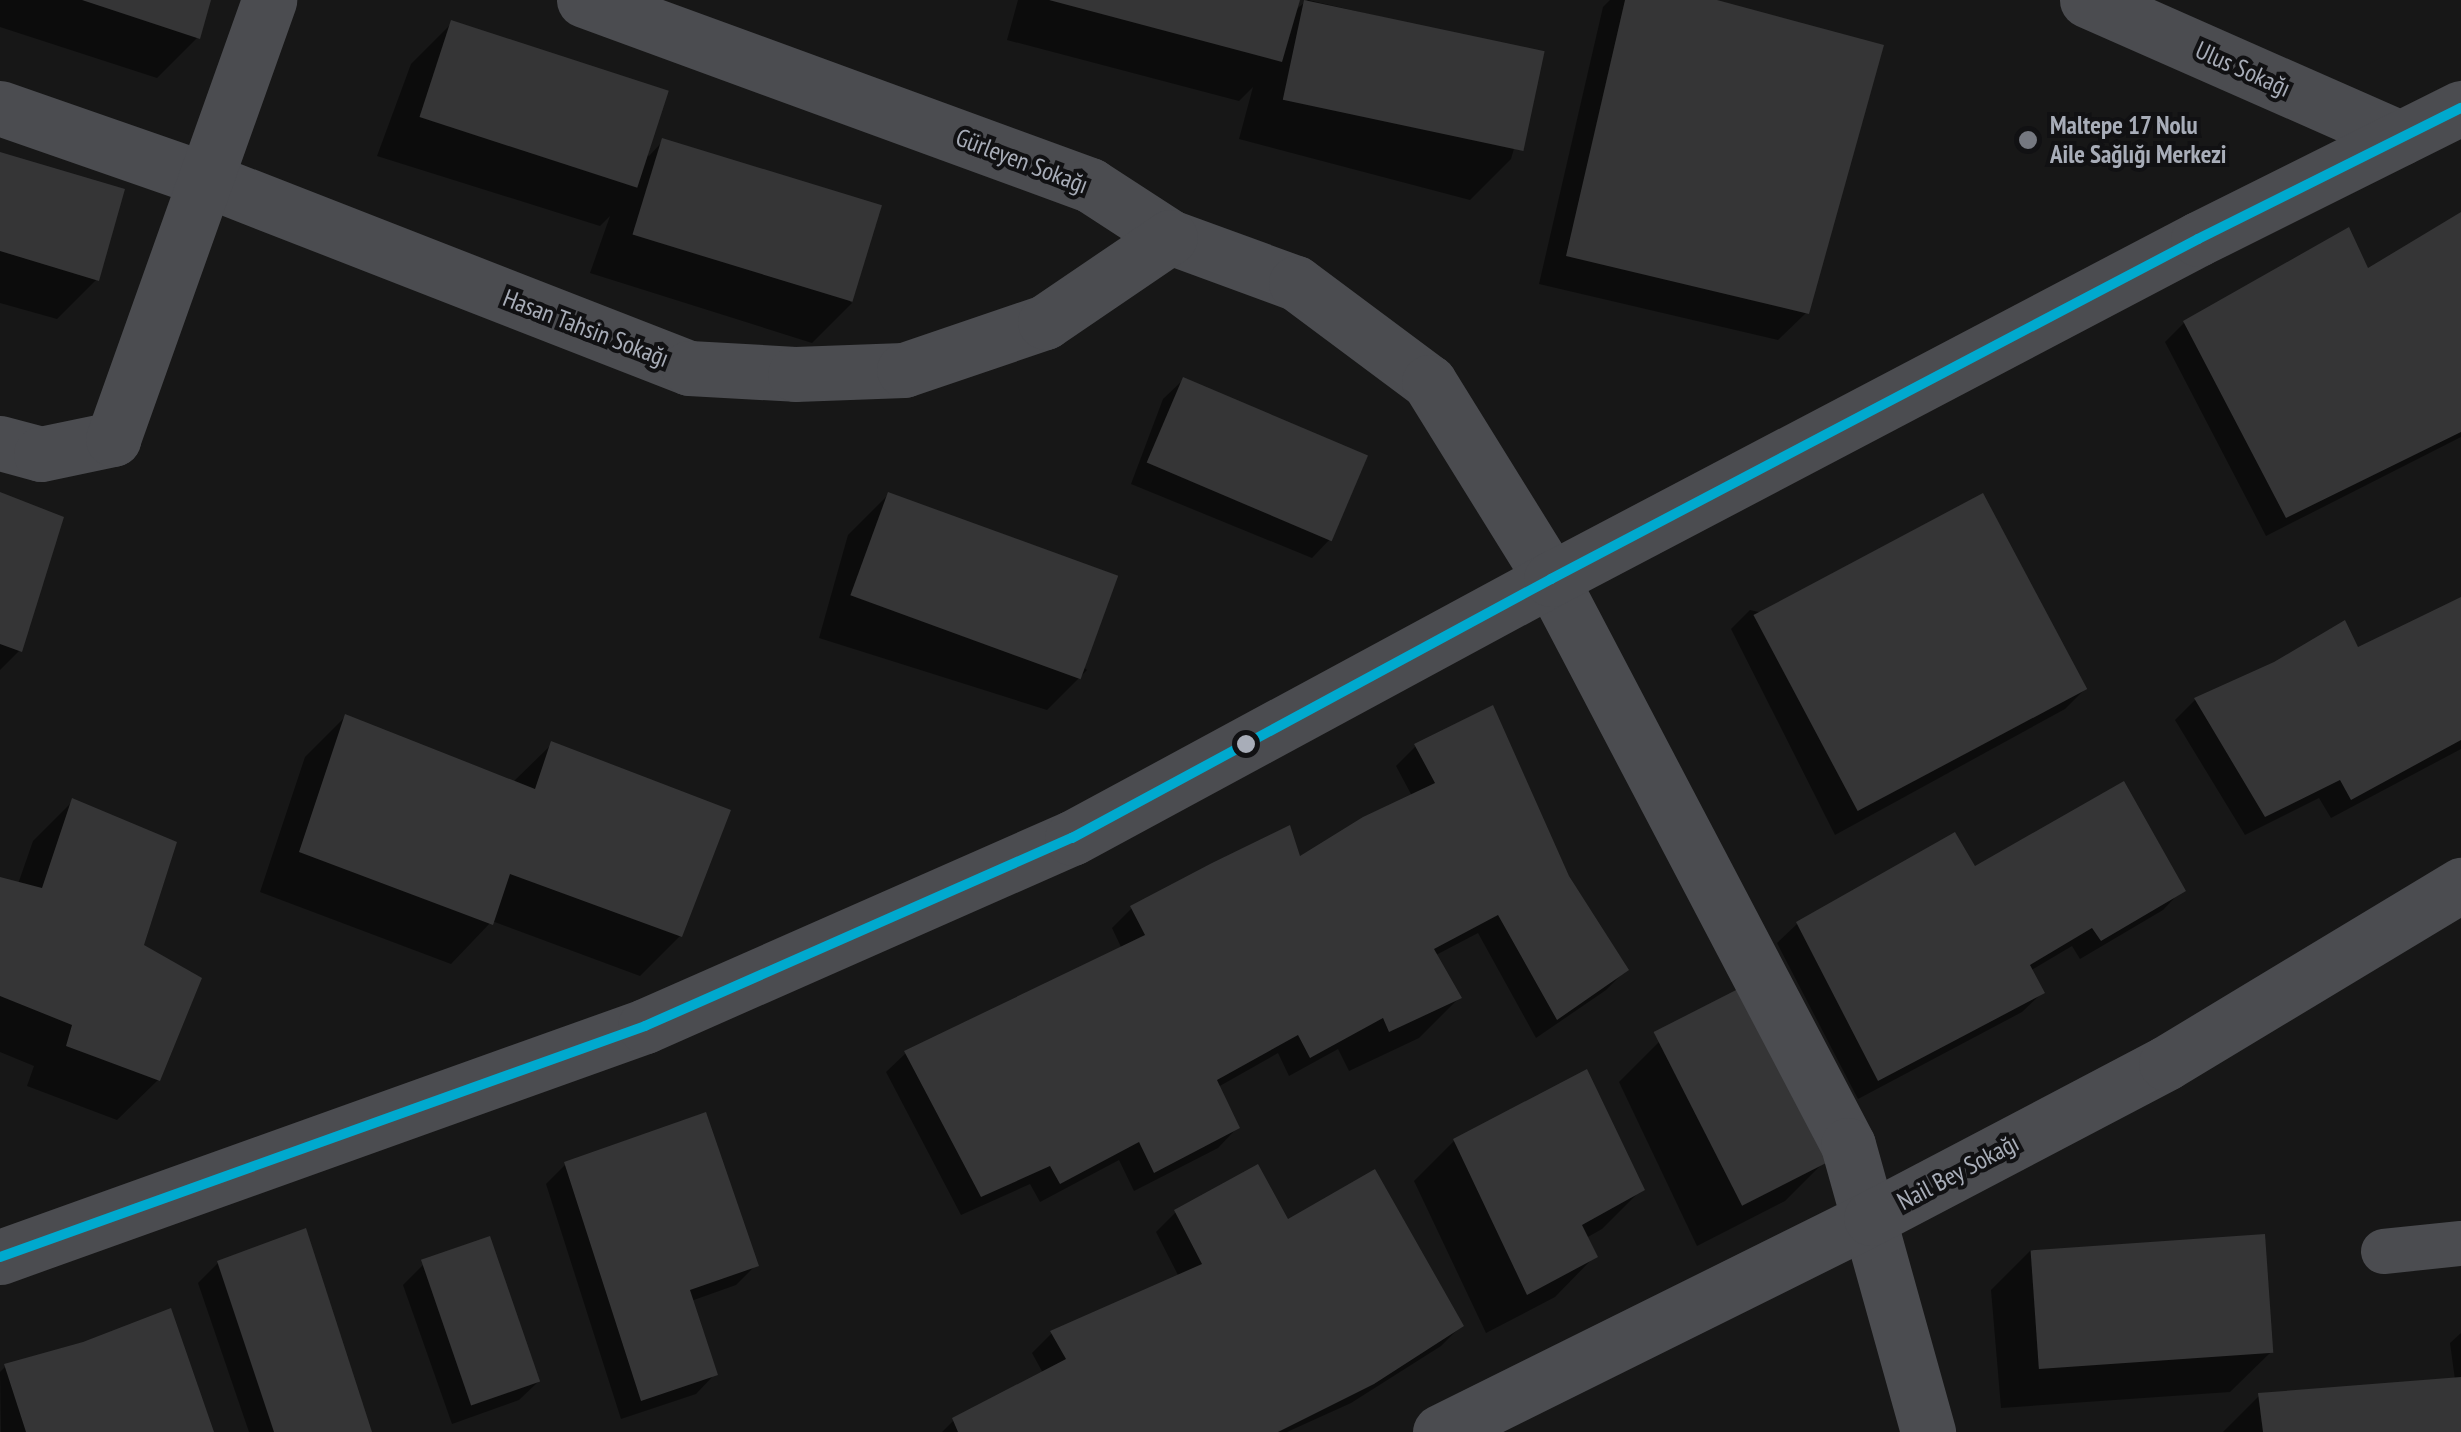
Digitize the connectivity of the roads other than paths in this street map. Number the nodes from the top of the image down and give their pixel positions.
1 (269, 0) edge
2 (584, 0) edge
3 (2086, 0) edge
4 (0, 108) edge
5 (2461, 108) edge
6 (2400, 138) junction
7 (206, 180) junction
8 (1170, 237) junction
9 (0, 443) edge
10 (1551, 579) junction
11 (2461, 886) edge
12 (1871, 1218) junction
13 (2461, 1243) edge
14 (2383, 1251) dead end
15 (0, 1257) edge
16 (1440, 1432) edge
17 (1928, 1432) edge

1 - 7 street
2 - 8 street, Gürleyen Sokağı
3 - 6 street, Ulus Sokağı
4 - 7 street, Hasan Tahsin Sokağı
5 - 6 street
6 - 10 street
7 - 8 street, Hasan Tahsin Sokağı
7 - 9 street
8 - 10 street, Gürleyen Sokağı
10 - 12 street
10 - 15 street
11 - 12 street, Nail Bey Sokağı
12 - 16 street, Nail Bey Sokağı
12 - 17 street
13 - 14 lane

